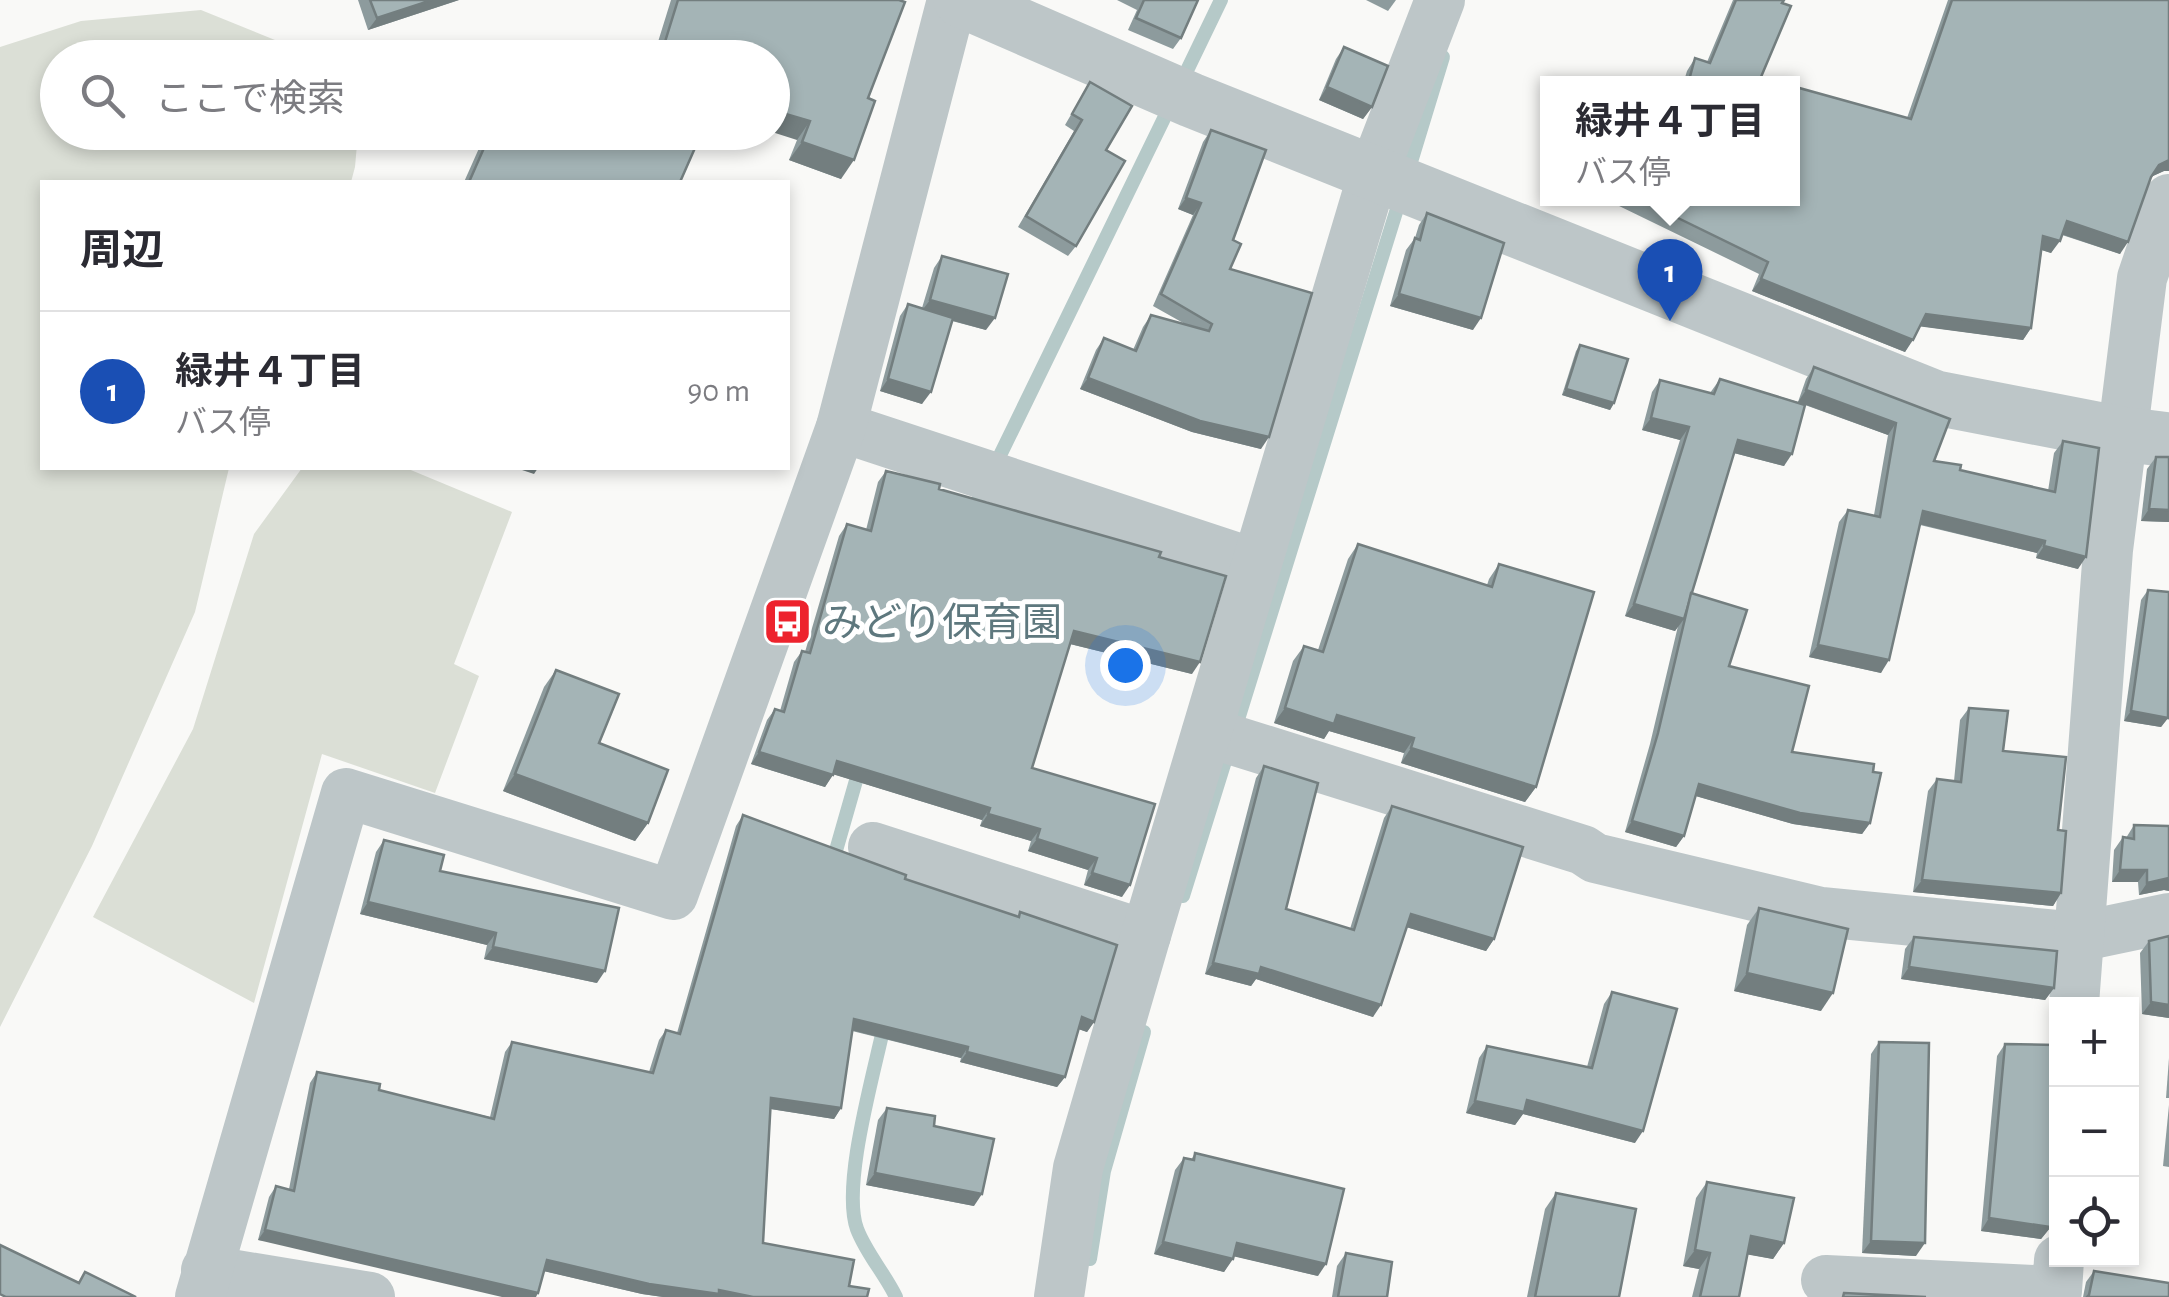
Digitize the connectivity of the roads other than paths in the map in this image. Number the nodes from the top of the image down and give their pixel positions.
1 (952, 0) edge
2 (961, 0) edge
3 (1440, 0) edge
4 (1374, 171) junction
5 (2169, 200) edge
6 (841, 427) junction
7 (2145, 437) edge
8 (1256, 564) junction
9 (1208, 732) junction
10 (873, 847) dead end
11 (2169, 918) edge
12 (1146, 935) junction
13 (2078, 937) junction
14 (2074, 997) edge
15 (2059, 1267) edge
16 (1826, 1280) dead end
17 (203, 1283) edge
18 (370, 1297) edge
19 (1060, 1297) edge

1 - 6 street
2 - 4 street
3 - 4 street
4 - 7 street
4 - 8 street
5 - 7 street
6 - 8 street
6 - 17 street
7 - 13 street
8 - 9 street
9 - 12 street
9 - 13 street
10 - 12 street
11 - 13 street
12 - 19 street
13 - 14 street
15 - 16 street
17 - 18 street

